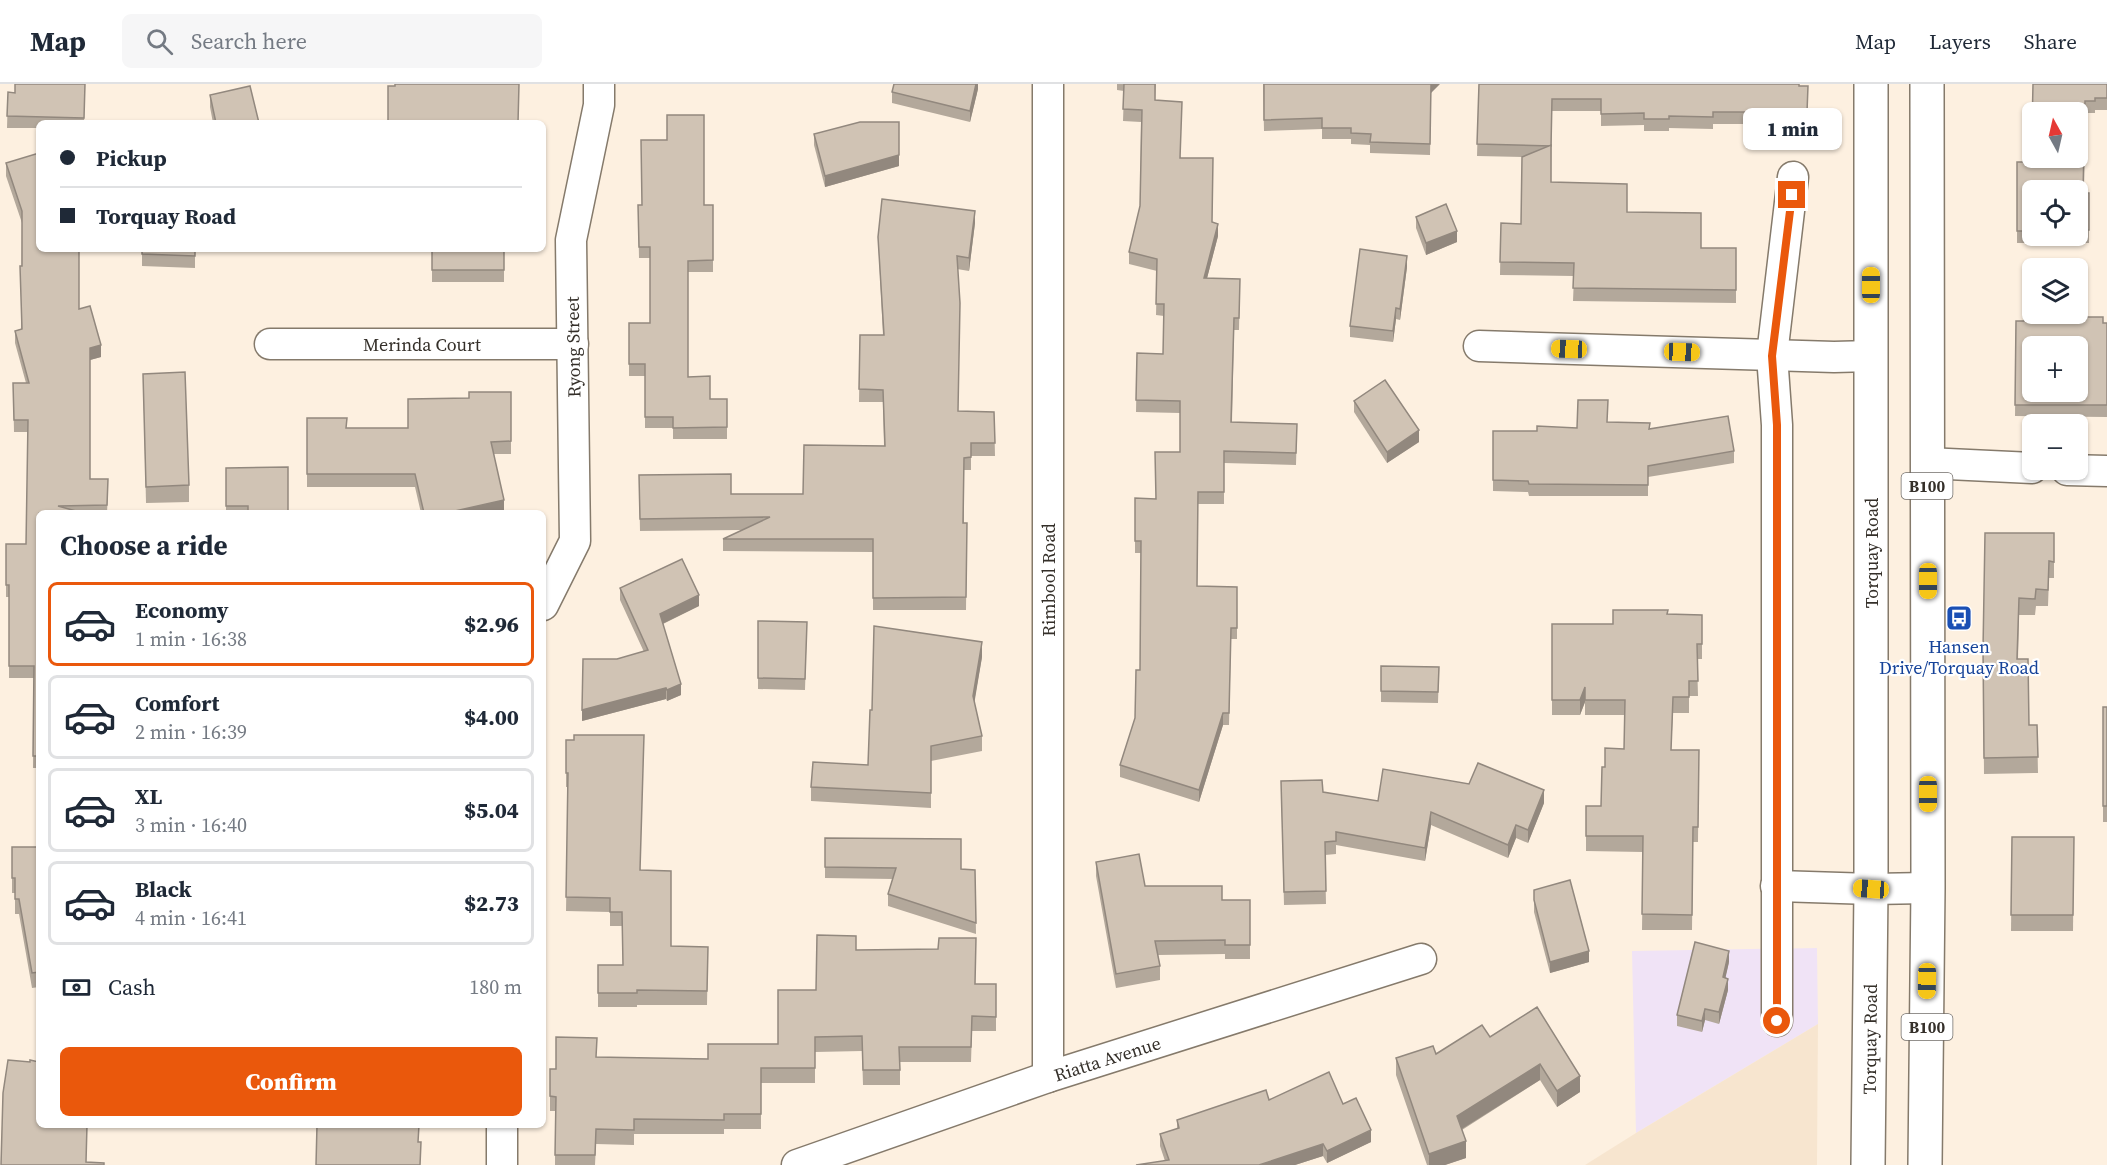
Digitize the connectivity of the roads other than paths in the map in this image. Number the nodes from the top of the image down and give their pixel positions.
1 (599, 84) edge
2 (1048, 84) edge
3 (1871, 84) edge
4 (1926, 84) edge
5 (1793, 177) dead end
6 (573, 344) junction
7 (270, 345) dead end
8 (1479, 346) dead end
9 (1772, 356) junction
10 (1870, 356) junction
11 (1928, 463) junction
12 (2022, 468) edge
13 (2088, 471) edge
14 (2107, 471) edge
15 (546, 598) edge
16 (1776, 886) junction
17 (1928, 888) junction
18 (1871, 889) junction
19 (1421, 959) dead end
20 (1777, 1021) dead end
21 (1048, 1077) junction
22 (502, 1128) edge
23 (502, 1165) edge
24 (797, 1165) edge
25 (1868, 1165) edge
26 (1925, 1165) edge

1 - 6 street, Ryong Street
2 - 21 street, Rimbool Road
3 - 10 main road, Torquay Road
4 - 11 main road, B100
5 - 9 street
6 - 7 street, Merinda Court
6 - 15 street, Ryong Street
8 - 9 street
9 - 10 street
9 - 16 street
10 - 18 main road, Torquay Road
11 - 12 street
11 - 17 main road, B100
13 - 14 street
16 - 18 street
16 - 20 street
17 - 18 street
17 - 26 main road, B100
18 - 25 main road, Torquay Road
19 - 21 street, Riatta Avenue
21 - 24 street, Riatta Avenue
22 - 23 street

